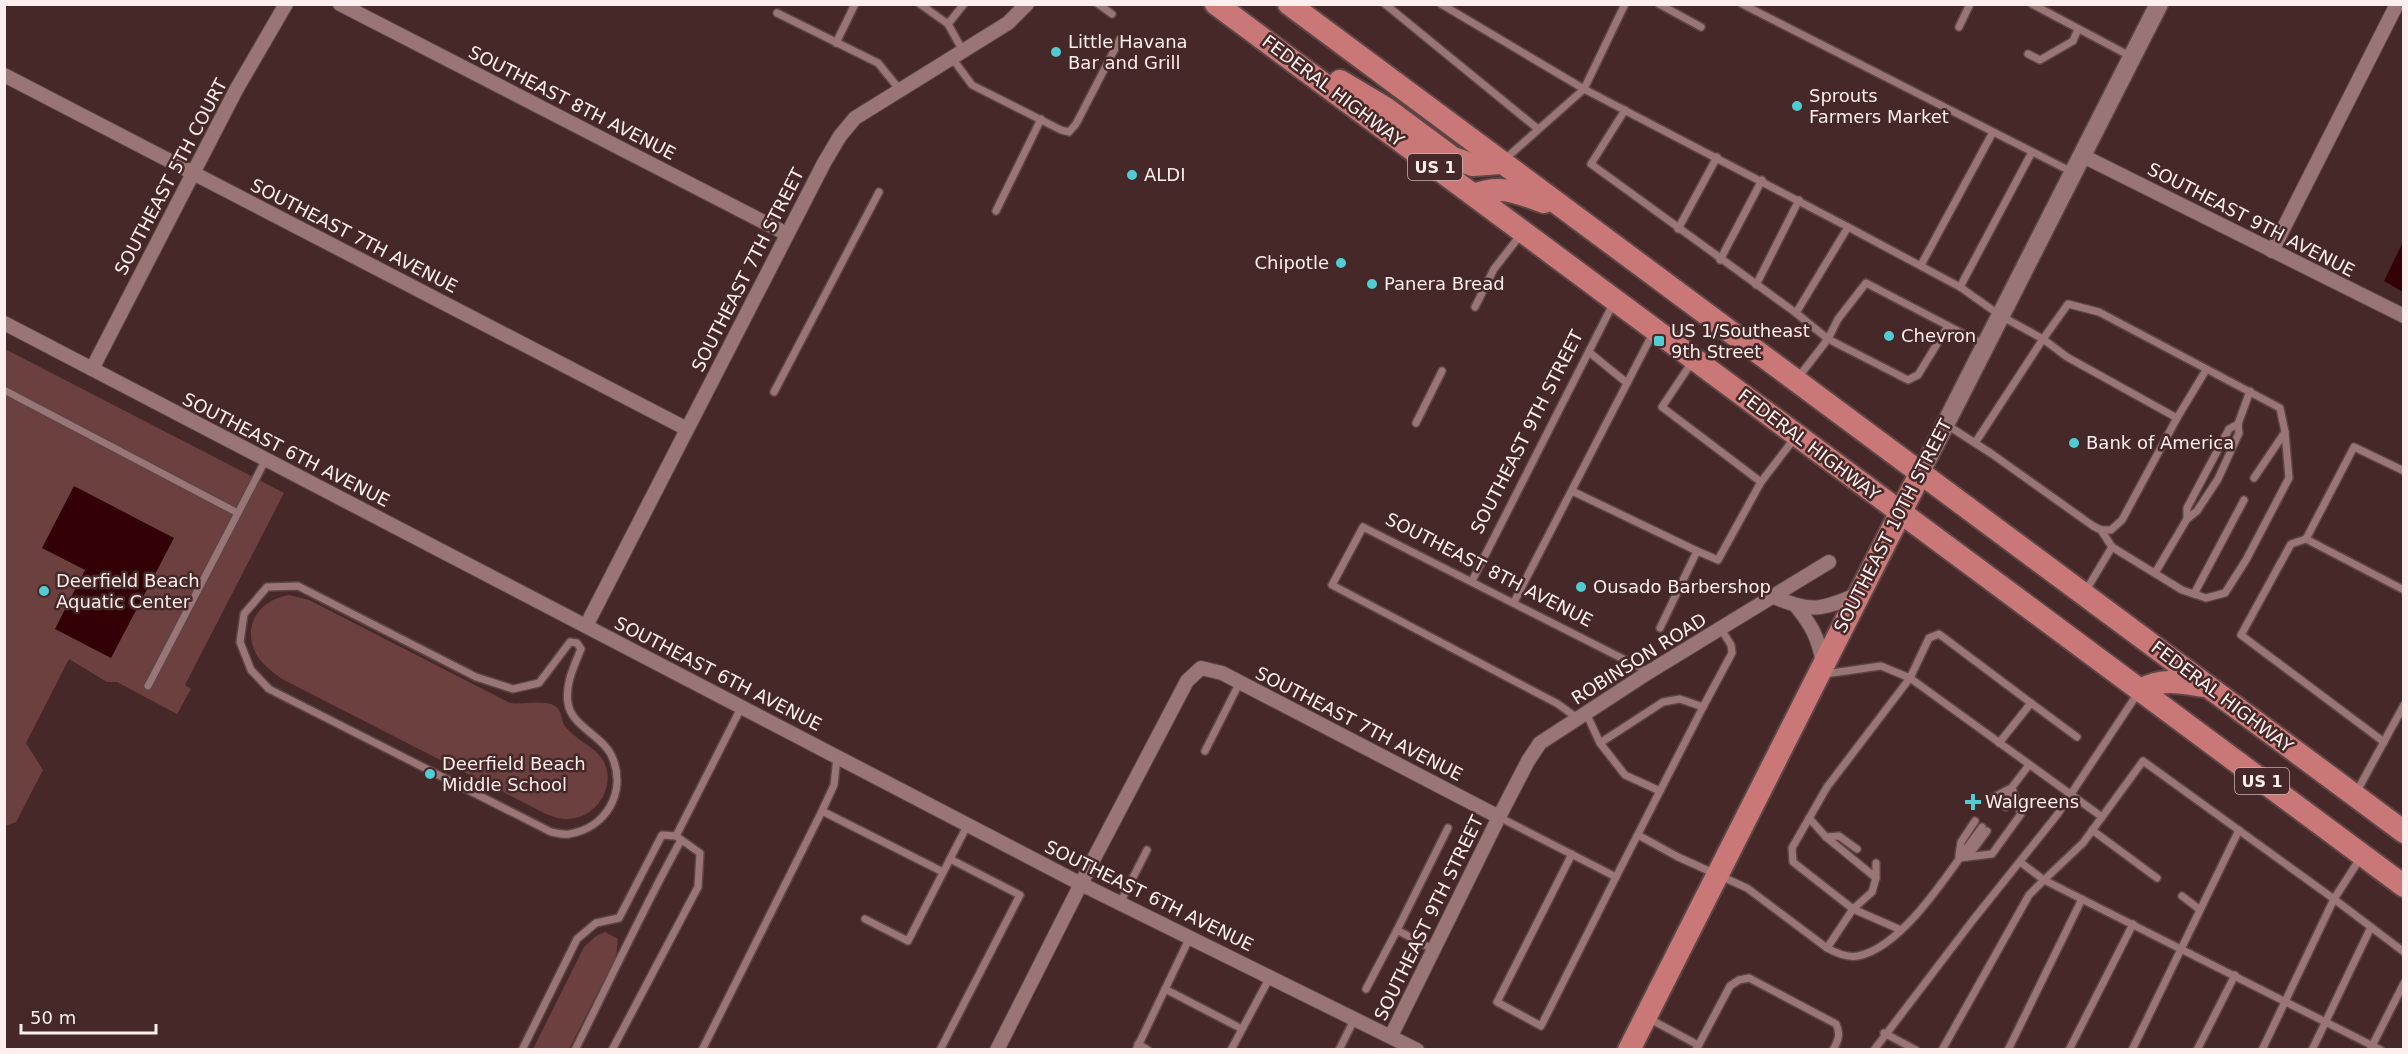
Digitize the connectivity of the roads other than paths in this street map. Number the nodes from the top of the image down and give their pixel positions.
1 (286, 4) edge
2 (340, 4) edge
3 (855, 4) edge
4 (920, 4) edge
5 (964, 4) edge
6 (1027, 4) edge
7 (1098, 4) edge
8 (1216, 4) edge
9 (1289, 4) edge
10 (1385, 4) edge
11 (1441, 4) edge
12 (1625, 4) edge
13 (1742, 4) edge
14 (1970, 4) edge
15 (2032, 4) edge
16 (2159, 4) edge
17 (2397, 4) edge
18 (1662, 5) edge
19 (777, 13) dead end
20 (1112, 14) dead end
21 (948, 24) junction
22 (1701, 27) dead end
23 (1959, 27) dead end
24 (2078, 28) junction
25 (1120, 39) dead end
26 (836, 43) junction
27 (958, 54) junction
28 (2028, 54) dead end
29 (2133, 57) junction
30 (4, 75) edge
31 (1320, 82) junction
32 (1584, 89) junction
33 (900, 90) junction
34 (1625, 110) junction
35 (1041, 118) junction
36 (1538, 129) junction
37 (1993, 132) junction
38 (2032, 152) junction
39 (2083, 156) junction
40 (1716, 157) junction
41 (1501, 162) junction
42 (192, 173) junction
43 (2074, 173) junction
44 (1762, 180) junction
45 (879, 192) dead end
46 (1474, 195) junction
47 (1799, 200) junction
48 (1563, 208) junction
49 (996, 211) dead end
50 (1848, 227) junction
51 (1678, 229) junction
52 (1523, 232) junction
53 (787, 234) junction
54 (2272, 250) junction
55 (1720, 260) junction
56 (1921, 265) junction
57 (1756, 285) junction
58 (1960, 287) junction
59 (1615, 300) junction
60 (1475, 307) dead end
61 (1796, 313) junction
62 (2001, 316) junction
63 (2403, 316) edge
64 (4, 323) edge
65 (1948, 326) junction
66 (1655, 330) junction
67 (1828, 339) junction
68 (2043, 339) junction
69 (1985, 346) junction
70 (1589, 352) junction
71 (1694, 359) junction
72 (92, 369) junction
73 (2206, 370) junction
74 (1442, 371) dead end
75 (1796, 381) junction
76 (1627, 383) junction
77 (4, 390) edge
78 (2250, 390) junction
79 (774, 392) dead end
80 (2177, 418) junction
81 (1416, 423) dead end
82 (1945, 424) junction
83 (2238, 424) junction
84 (687, 429) junction
85 (2286, 432) junction
86 (1797, 436) junction
87 (1975, 443) junction
88 (266, 459) junction
89 (2403, 471) edge
90 (1920, 474) junction
91 (2254, 478) dead end
92 (1761, 482) junction
93 (1572, 491) junction
94 (2244, 500) dead end
95 (1900, 512) junction
96 (238, 513) junction
97 (2187, 519) junction
98 (2101, 530) junction
99 (2306, 539) junction
100 (2112, 547) junction
101 (1697, 551) junction
102 (1829, 562) dead end
103 (2155, 573) junction
104 (1472, 581) junction
105 (2403, 591) edge
106 (1858, 594) junction
107 (2083, 594) junction
108 (2194, 594) junction
109 (1774, 597) junction
110 (1514, 602) junction
111 (1796, 606) junction
112 (586, 626) junction
113 (1660, 628) dead end
114 (1721, 629) junction
115 (577, 643) junction
116 (1820, 669) junction
117 (1649, 672) junction
118 (1910, 678) junction
119 (1240, 682) junction
120 (148, 686) dead end
121 (2208, 687) junction
122 (2140, 690) junction
123 (2031, 703) junction
124 (2403, 705) edge
125 (741, 706) junction
126 (1703, 707) junction
127 (1582, 716) junction
128 (2077, 737) dead end
129 (2384, 742) junction
130 (1600, 743) junction
131 (1999, 743) junction
132 (1205, 751) dead end
133 (837, 756) junction
134 (2029, 765) junction
135 (2012, 788) junction
136 (1660, 791) junction
137 (2071, 794) junction
138 (2355, 796) junction
139 (1992, 798) dead end
140 (2003, 805) dead end
141 (822, 811) junction
142 (1499, 817) junction
143 (2102, 817) junction
144 (1809, 818) junction
145 (1975, 821) dead end
146 (968, 824) junction
147 (1448, 828) dead end
148 (1985, 829) dead end
149 (2092, 830) junction
150 (2239, 830) junction
151 (2403, 831) edge
152 (1638, 835) junction
153 (1826, 837) junction
154 (678, 838) junction
155 (1857, 849) dead end
156 (1147, 850) dead end
157 (1572, 854) junction
158 (2362, 855) junction
159 (1959, 858) junction
160 (950, 859) junction
161 (2020, 862) junction
162 (1876, 863) dead end
163 (943, 872) junction
164 (1717, 874) junction
165 (1616, 877) junction
166 (1876, 878) junction
167 (2157, 878) dead end
168 (2044, 880) junction
169 (1081, 884) junction
170 (2403, 886) edge
171 (2182, 896) dead end
172 (2334, 898) junction
173 (2082, 899) junction
174 (1120, 903) junction
175 (1853, 909) junction
176 (2199, 909) junction
177 (865, 919) dead end
178 (2133, 924) junction
179 (2372, 927) junction
180 (1397, 930) junction
181 (1901, 930) junction
182 (1190, 937) junction
183 (1827, 948) junction
184 (2180, 948) junction
185 (1434, 950) junction
186 (2403, 952) edge
187 (2235, 975) junction
188 (1270, 977) junction
189 (2403, 983) edge
190 (1165, 989) junction
191 (1366, 989) dead end
192 (2286, 1001) junction
193 (1646, 1017) junction
194 (1355, 1018) junction
195 (2326, 1021) junction
196 (1242, 1029) junction
197 (1884, 1033) junction
198 (1391, 1036) junction
199 (1137, 1047) edge
200 (1697, 1047) edge
201 (2371, 1047) edge
202 (522, 1050) edge
203 (574, 1050) edge
204 (612, 1050) edge
205 (702, 1050) edge
206 (940, 1050) edge
207 (997, 1050) edge
208 (1148, 1050) edge
209 (1231, 1050) edge
210 (1339, 1050) edge
211 (1418, 1050) edge
212 (1629, 1050) edge
213 (1833, 1050) edge
214 (1874, 1050) edge
215 (1916, 1050) edge
216 (1942, 1050) edge
217 (2008, 1050) edge
218 (2069, 1050) edge
219 (2132, 1050) edge
220 (2197, 1050) edge
221 (2262, 1050) edge
222 (2312, 1050) edge
223 (2381, 1050) edge

1 - 42 street, SOUTHEAST 5TH COURT
2 - 53 street, SOUTHEAST 8TH AVENUE
3 - 26 lane
4 - 21 lane
5 - 21 lane
6 - 27 street, SOUTHEAST 7TH STREET
7 - 20 lane
8 - 31 main road, FEDERAL HIGHWAY / US 1
9 - 41 main road, FEDERAL HIGHWAY / US 1
10 - 36 lane
11 - 32 lane
12 - 32 lane
13 - 37 lane
14 - 23 lane
15 - 24 lane
16 - 29 street, SOUTHEAST 10TH STREET
17 - 54 street
18 - 22 lane
19 - 26 lane
21 - 27 lane
24 - 28 lane
24 - 29 lane
25 - 35 lane
26 - 33 lane
27 - 33 street, SOUTHEAST 7TH STREET
27 - 35 lane
29 - 39 street, SOUTHEAST 10TH STREET
30 - 42 street, SOUTHEAST 7TH AVENUE
31 - 41 main road
31 - 46 main road, FEDERAL HIGHWAY / US 1
32 - 34 lane
32 - 36 lane
33 - 53 street, SOUTHEAST 7TH STREET
34 - 40 lane
34 - 51 lane
35 - 49 lane
36 - 41 lane
37 - 38 lane
37 - 56 lane
38 - 43 lane
38 - 58 lane
39 - 43 street, SOUTHEAST 10TH STREET
39 - 54 street, SOUTHEAST 9TH AVENUE
40 - 44 lane
40 - 51 lane
41 - 48 main road, FEDERAL HIGHWAY / US 1
42 - 72 street, SOUTHEAST 5TH COURT
42 - 84 street, SOUTHEAST 7TH AVENUE
43 - 62 street, SOUTHEAST 10TH STREET
44 - 47 lane
44 - 55 lane
45 - 79 lane
46 - 48 main road
46 - 52 main road, FEDERAL HIGHWAY / US 1
47 - 50 lane
47 - 57 lane
48 - 75 main road, FEDERAL HIGHWAY / US 1
50 - 56 lane
50 - 61 lane
51 - 55 lane
52 - 59 main road, FEDERAL HIGHWAY / US 1
52 - 60 lane
53 - 84 street, SOUTHEAST 7TH STREET
54 - 63 street, SOUTHEAST 9TH AVENUE
55 - 57 lane
56 - 58 lane
57 - 61 lane
58 - 62 lane
59 - 66 main road, FEDERAL HIGHWAY / US 1
59 - 70 lane, SOUTHEAST 9TH STREET
61 - 67 lane
62 - 68 lane
62 - 69 street, SOUTHEAST 10TH STREET
64 - 72 street, SOUTHEAST 6TH AVENUE
65 - 67 lane
65 - 67 lane
65 - 69 lane
66 - 71 main road, FEDERAL HIGHWAY / US 1
66 - 76 lane
67 - 75 lane
68 - 73 lane
68 - 80 lane
68 - 87 lane
69 - 82 street, SOUTHEAST 10TH STREET
70 - 76 lane
70 - 104 lane, SOUTHEAST 9TH STREET
71 - 86 main road, FEDERAL HIGHWAY / US 1
71 - 92 lane
72 - 88 street, SOUTHEAST 6TH AVENUE
73 - 78 lane
73 - 80 lane
74 - 81 lane
75 - 90 main road, FEDERAL HIGHWAY / US 1
76 - 93 lane
77 - 96 lane
78 - 83 lane
78 - 85 lane
80 - 98 lane
82 - 87 lane
82 - 90 street, SOUTHEAST 10TH STREET
83 - 97 lane
83 - 97 lane
84 - 112 street, SOUTHEAST 7TH STREET
85 - 91 lane
85 - 108 lane
86 - 92 lane
86 - 95 main road, FEDERAL HIGHWAY / US 1
87 - 98 lane
88 - 96 lane
88 - 112 street, SOUTHEAST 6TH AVENUE
89 - 99 lane
90 - 95 main road, SOUTHEAST 10TH STREET
90 - 107 main road, FEDERAL HIGHWAY / US 1
92 - 101 lane
93 - 101 lane
93 - 110 lane
94 - 108 lane
95 - 106 main road, SOUTHEAST 10TH STREET
95 - 122 main road, FEDERAL HIGHWAY / US 1
96 - 120 lane
97 - 103 lane
98 - 100 lane
99 - 105 lane
99 - 129 lane
100 - 103 lane
100 - 107 lane
101 - 113 lane
102 - 109 street, ROBINSON ROAD
103 - 108 lane
104 - 110 lane, SOUTHEAST 8TH AVENUE
104 - 127 lane, SOUTHEAST 8TH AVENUE
106 - 111 street
106 - 116 main road, SOUTHEAST 10TH STREET
107 - 121 main road, FEDERAL HIGHWAY / US 1
109 - 111 street
109 - 114 street, ROBINSON ROAD
110 - 117 lane, SOUTHEAST 8TH AVENUE
111 - 116 street
112 - 115 lane
112 - 125 street, SOUTHEAST 6TH AVENUE
114 - 117 street, ROBINSON ROAD
114 - 126 lane
115 - 115 lane
116 - 118 lane
116 - 164 main road, SOUTHEAST 10TH STREET
117 - 127 street, ROBINSON ROAD
118 - 123 lane
118 - 131 lane
118 - 144 lane
119 - 132 lane
119 - 142 street, SOUTHEAST 7TH AVENUE
119 - 169 street, SOUTHEAST 7TH AVENUE
121 - 122 main road
121 - 138 main road, FEDERAL HIGHWAY / US 1
122 - 137 lane
122 - 158 main road, FEDERAL HIGHWAY / US 1
123 - 128 lane
123 - 131 lane
124 - 129 lane
125 - 133 street, SOUTHEAST 6TH AVENUE
125 - 154 lane
126 - 130 lane
126 - 136 lane
127 - 130 lane
127 - 142 street, ROBINSON ROAD
129 - 138 lane
130 - 136 lane
131 - 134 lane
133 - 141 lane
133 - 146 street, SOUTHEAST 6TH AVENUE
134 - 135 lane
134 - 137 lane
135 - 139 lane
135 - 140 lane
135 - 159 lane
136 - 152 lane
137 - 143 lane
137 - 161 lane
138 - 151 main road, FEDERAL HIGHWAY / US 1
141 - 163 lane
141 - 205 lane
142 - 157 lane
142 - 185 street, SOUTHEAST 9TH STREET
143 - 149 lane
143 - 150 lane
144 - 153 lane
144 - 175 lane
145 - 159 lane
146 - 160 lane
146 - 169 street, SOUTHEAST 6TH AVENUE
147 - 180 lane
148 - 159 lane
149 - 167 lane
149 - 168 lane
150 - 172 lane
150 - 176 lane
152 - 164 lane
152 - 165 lane
153 - 155 lane
153 - 166 lane
154 - 202 lane
154 - 203 lane
154 - 204 lane
156 - 174 lane
157 - 165 lane
157 - 165 lane
158 - 170 main road, FEDERAL HIGHWAY / US 1
158 - 172 lane
159 - 181 lane
160 - 163 lane
160 - 206 lane
161 - 168 lane
161 - 197 lane
162 - 166 lane
163 - 177 lane
164 - 183 lane
164 - 193 main road, SOUTHEAST 10TH STREET
166 - 175 lane
168 - 173 lane
168 - 216 lane
169 - 174 street, SOUTHEAST 6TH AVENUE
169 - 207 street
171 - 176 lane
172 - 179 lane
172 - 192 lane
173 - 178 lane
173 - 217 lane
174 - 182 street, SOUTHEAST 6TH AVENUE
175 - 181 lane
175 - 183 lane
176 - 184 lane
178 - 184 lane
178 - 218 lane
179 - 186 lane
179 - 195 lane
180 - 185 lane
180 - 191 lane
181 - 183 lane
182 - 188 street, SOUTHEAST 6TH AVENUE
182 - 190 lane
184 - 187 lane
184 - 219 lane
185 - 198 street, SOUTHEAST 9TH STREET
187 - 192 lane
187 - 220 lane
188 - 194 street, SOUTHEAST 6TH AVENUE
188 - 196 lane
189 - 201 lane
190 - 196 lane
190 - 199 lane
192 - 195 lane
192 - 221 lane
193 - 200 lane
193 - 212 main road, SOUTHEAST 10TH STREET
194 - 198 street, SOUTHEAST 6TH AVENUE
194 - 210 lane
195 - 201 lane
195 - 222 lane
196 - 209 lane
197 - 214 lane
197 - 215 lane
198 - 211 street, SOUTHEAST 6TH AVENUE
199 - 208 lane
200 - 213 lane
201 - 223 lane

